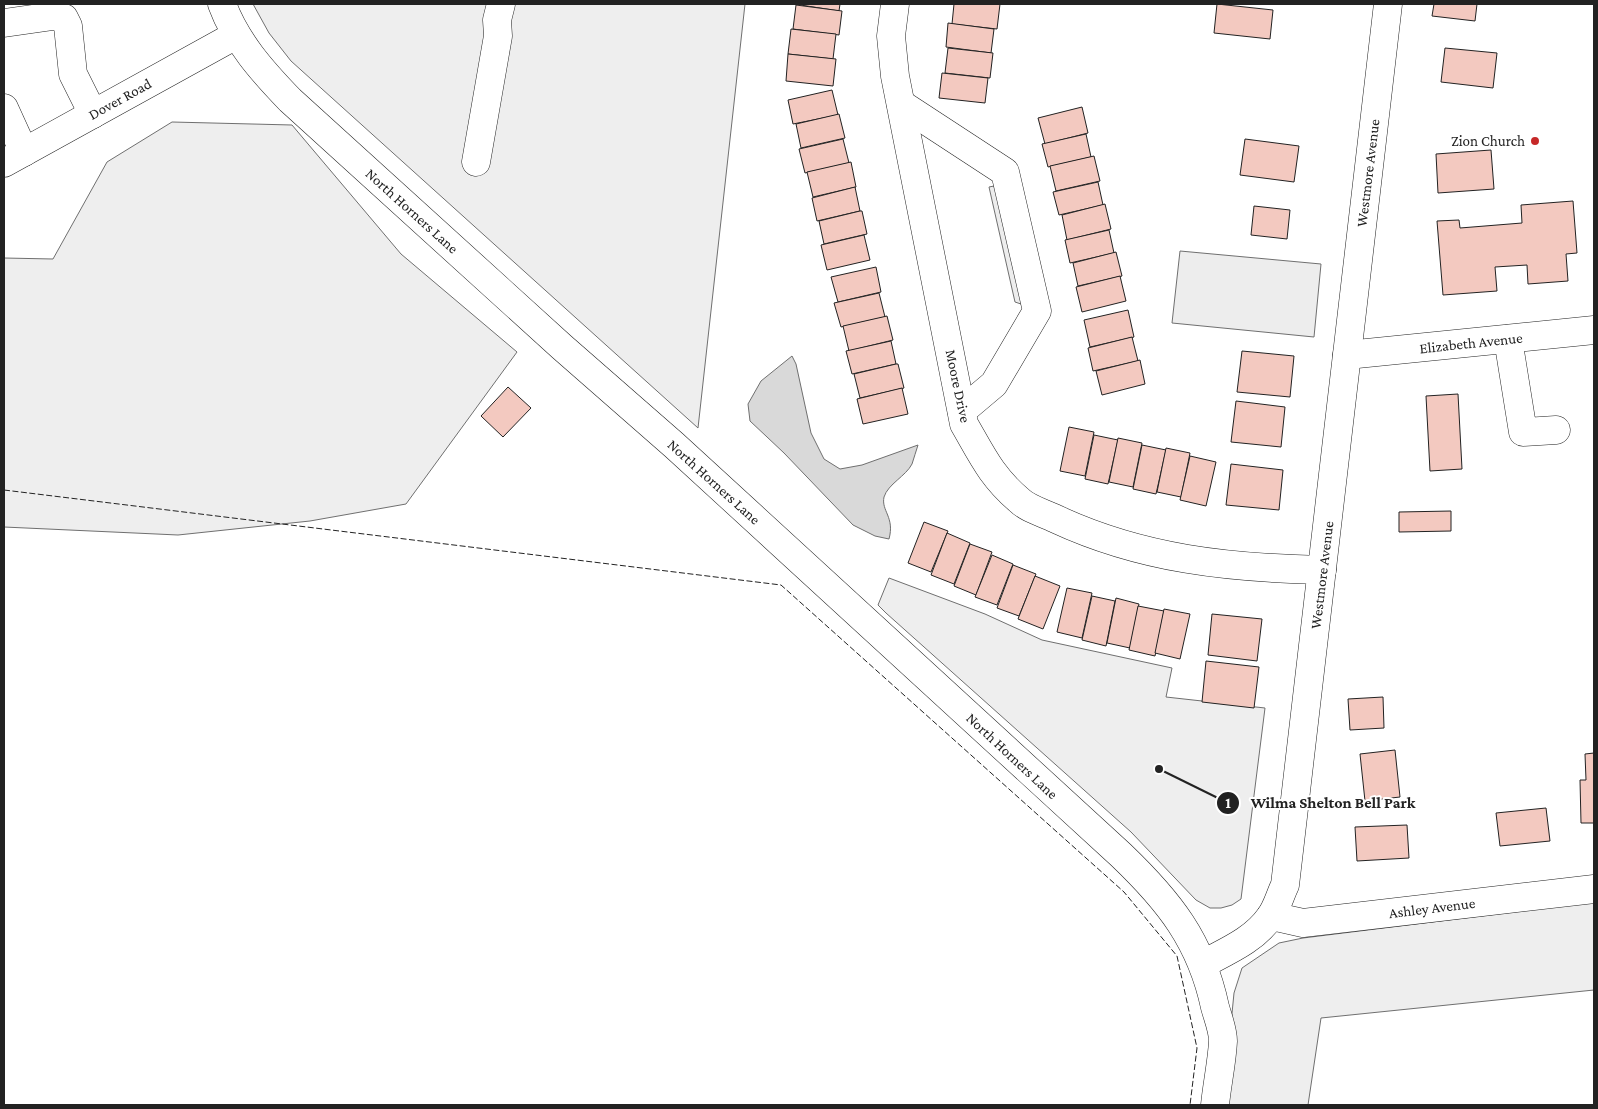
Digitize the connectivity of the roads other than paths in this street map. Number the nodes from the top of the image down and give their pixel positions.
1 (222, 4) edge
2 (501, 4) edge
3 (895, 4) edge
4 (1388, 4) edge
5 (4, 23) edge
6 (236, 35) junction
7 (901, 104) junction
8 (4, 108) edge
9 (92, 114) junction
10 (14, 157) edge
11 (476, 162) dead end
12 (1594, 330) edge
13 (1508, 339) junction
14 (1347, 355) junction
15 (962, 411) junction
16 (1556, 430) dead end
17 (1322, 570) junction
18 (1594, 889) edge
19 (1271, 916) junction
20 (1203, 964) junction
21 (1214, 1105) edge

1 - 6 street, North Horners Lane
2 - 11 street
3 - 7 street, Moore Drive
4 - 14 street, Westmore Avenue
5 - 9 street
6 - 9 street, Dover Road
6 - 20 street, North Horners Lane
7 - 15 street, Moore Drive
7 - 15 street
8 - 10 street
9 - 10 street, Dover Road
12 - 13 street, Elizabeth Avenue
13 - 14 street, Elizabeth Avenue
13 - 16 street
14 - 17 street, Westmore Avenue
15 - 17 street, Moore Drive
17 - 19 street, Westmore Avenue
18 - 19 street, Ashley Avenue
19 - 20 street, Westmore Avenue
20 - 21 street

